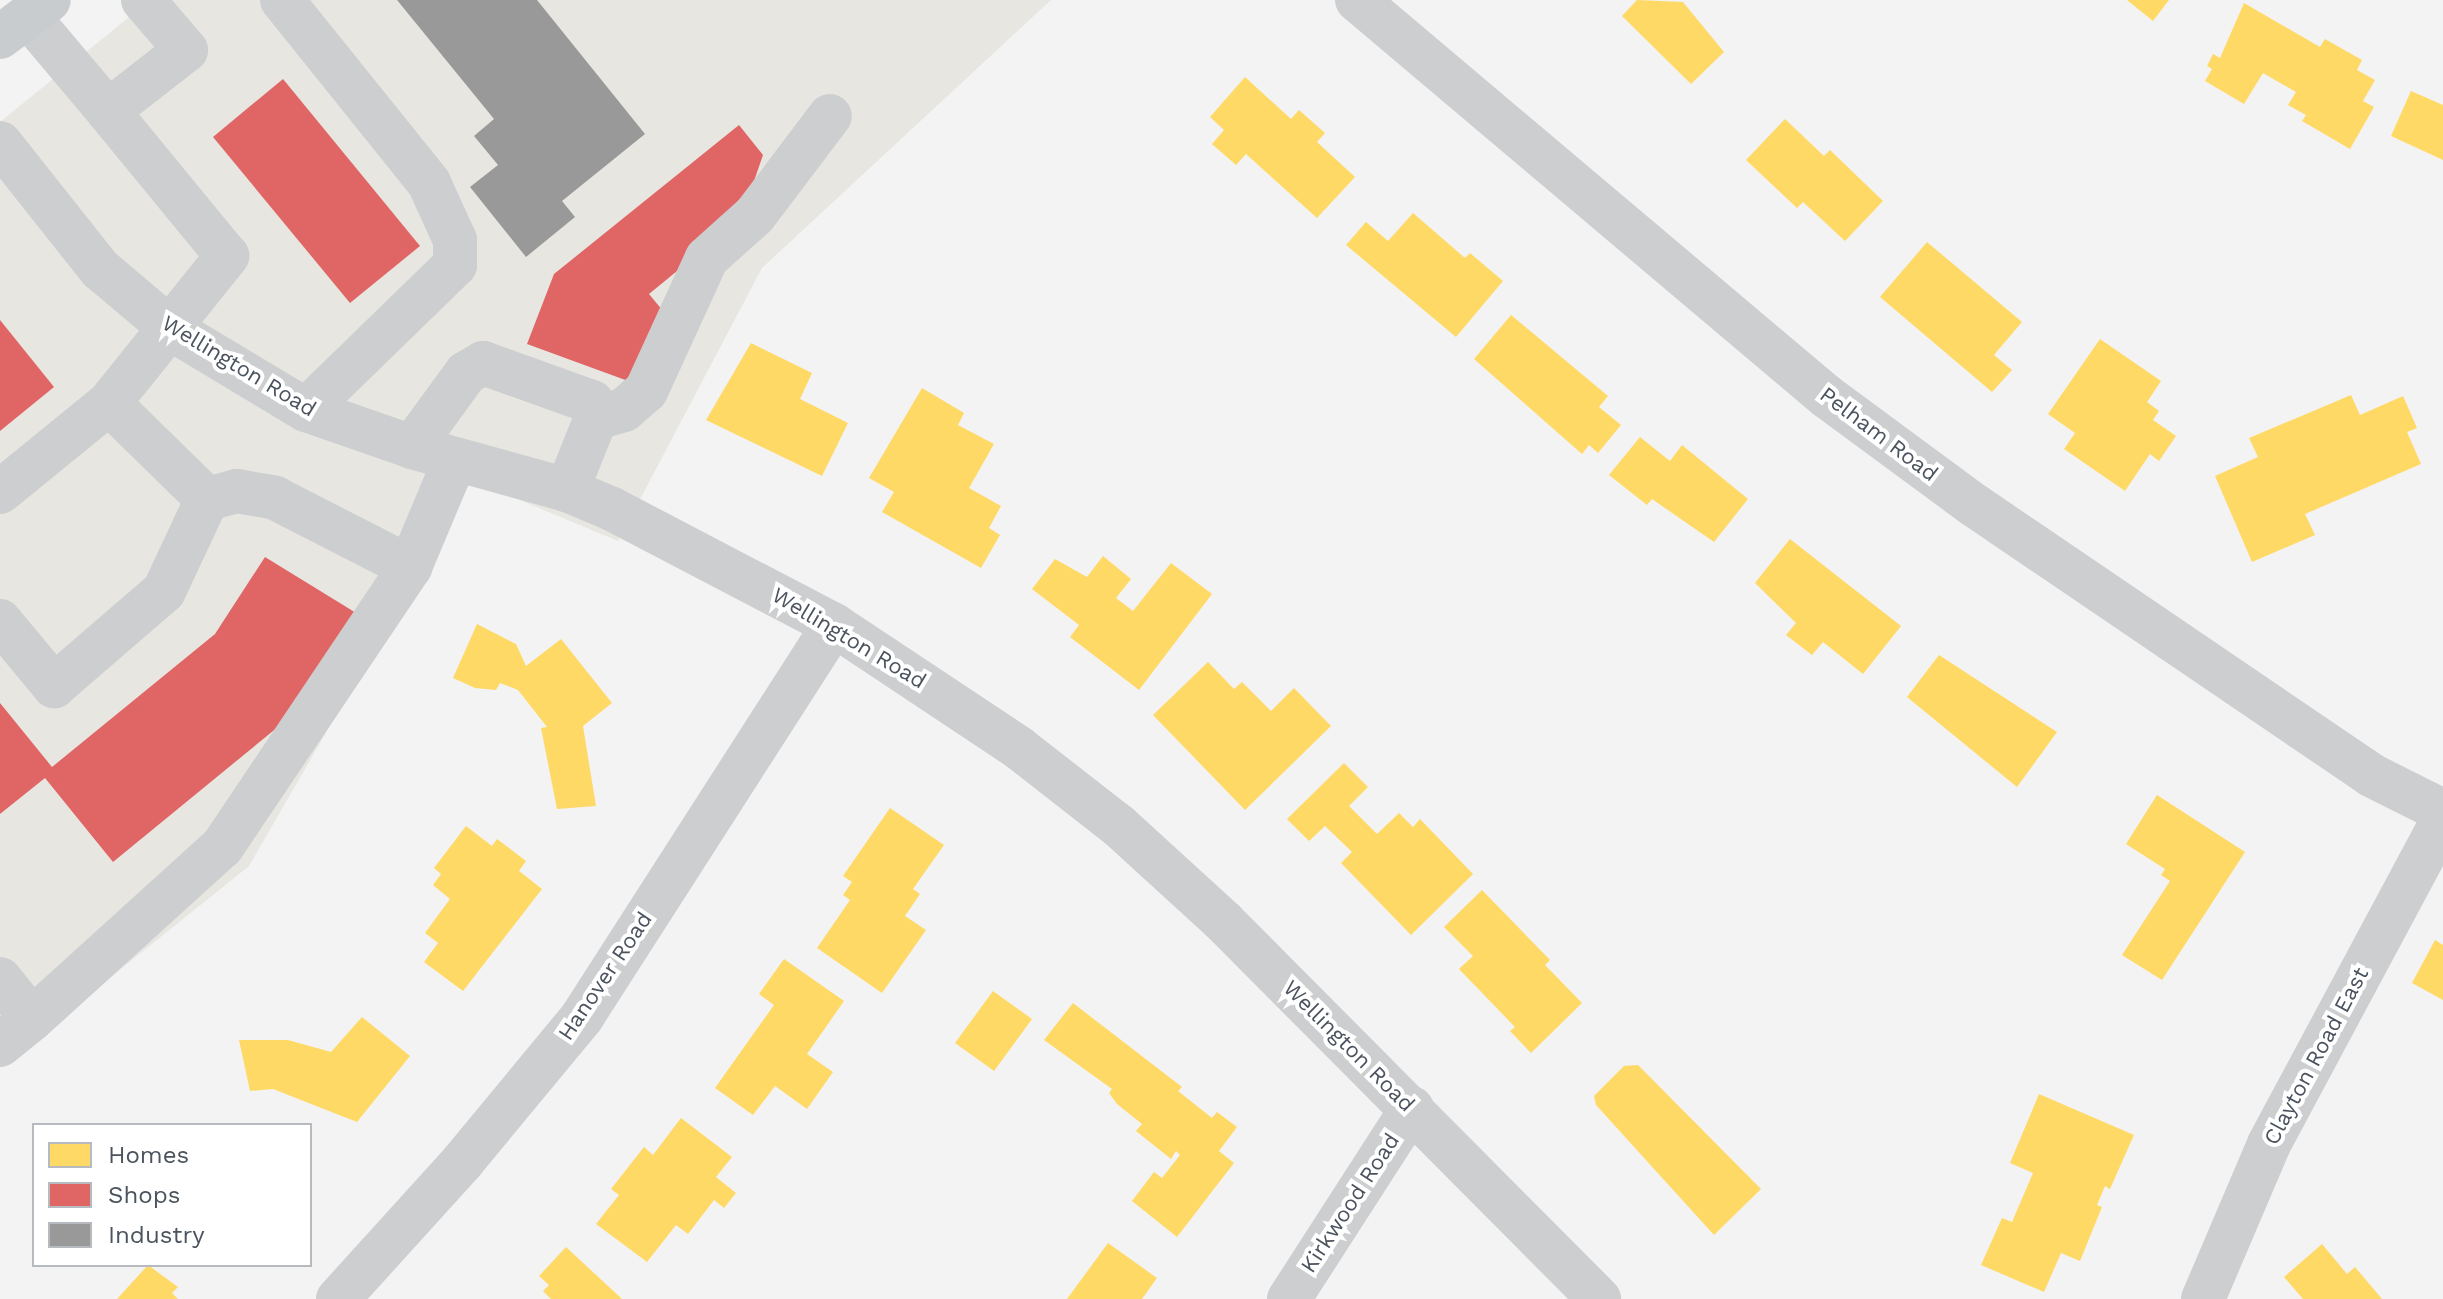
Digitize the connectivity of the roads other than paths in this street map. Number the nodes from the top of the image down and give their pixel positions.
1 (143, 0) edge
2 (282, 0) edge
3 (1357, 0) edge
4 (26, 18) edge
5 (108, 111) junction
6 (830, 116) dead end
7 (0, 143) edge
8 (171, 329) junction
9 (109, 403) junction
10 (306, 410) junction
11 (596, 418) junction
12 (412, 447) junction
13 (455, 460) junction
14 (567, 490) junction
15 (0, 492) edge
16 (207, 499) junction
17 (410, 567) junction
18 (0, 621) edge
19 (834, 625) junction
20 (2443, 811) edge
21 (2443, 820) edge
22 (0, 979) edge
23 (16, 1032) edge
24 (1412, 1108) junction
25 (338, 1299) edge
26 (1289, 1299) edge
27 (1599, 1299) edge
28 (2203, 1299) edge

1 - 5 street
2 - 10 street
3 - 20 street, Pelham Road
4 - 5 street
5 - 8 street
6 - 11 street
7 - 8 street, Wellington Road
8 - 9 street
8 - 10 street, Wellington Road
9 - 15 street
9 - 16 street
10 - 12 street, Wellington Road
11 - 12 street
11 - 14 street
12 - 13 street, Wellington Road
13 - 14 street, Wellington Road
13 - 17 street
14 - 19 street, Wellington Road
16 - 17 street
16 - 18 street
17 - 23 street
19 - 24 street, Wellington Road
19 - 25 street, Hanover Road
21 - 28 street, Clayton Road East
22 - 23 street
24 - 26 street, Kirkwood Road
24 - 27 street, Wellington Road

